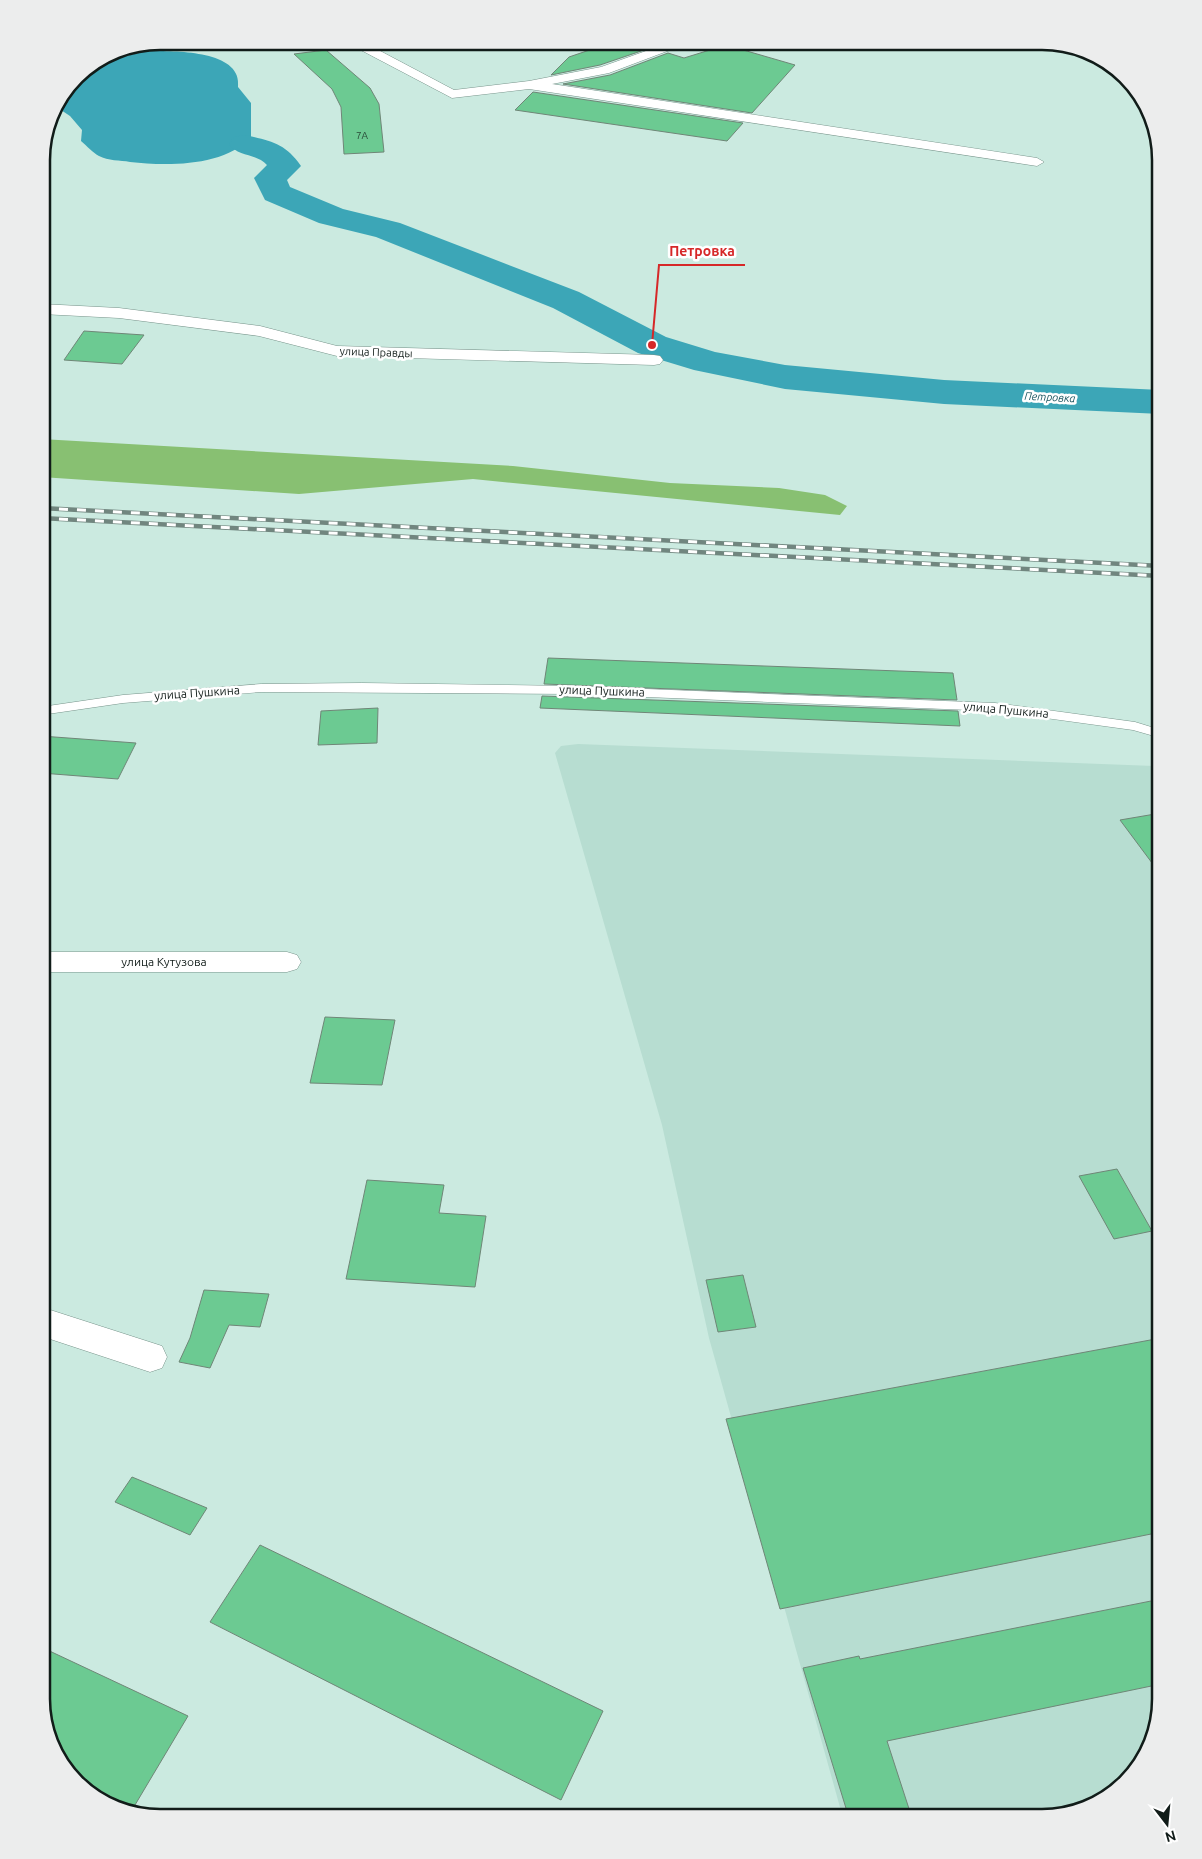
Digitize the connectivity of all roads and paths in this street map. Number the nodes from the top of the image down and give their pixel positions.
1 (368, 50) edge
2 (662, 50) edge
3 (529, 84) junction
4 (1037, 162) dead end
5 (50, 309) edge
6 (654, 360) dead end
7 (50, 710) edge
8 (1152, 731) edge
9 (50, 962) edge
10 (287, 962) dead end
11 (50, 1324) edge
12 (150, 1356) dead end

1 - 3 street
2 - 3 street
3 - 4 street
5 - 6 street, улица Правды
7 - 8 lane, улица Пушкина
9 - 10 street, улица Кутузова
11 - 12 street

